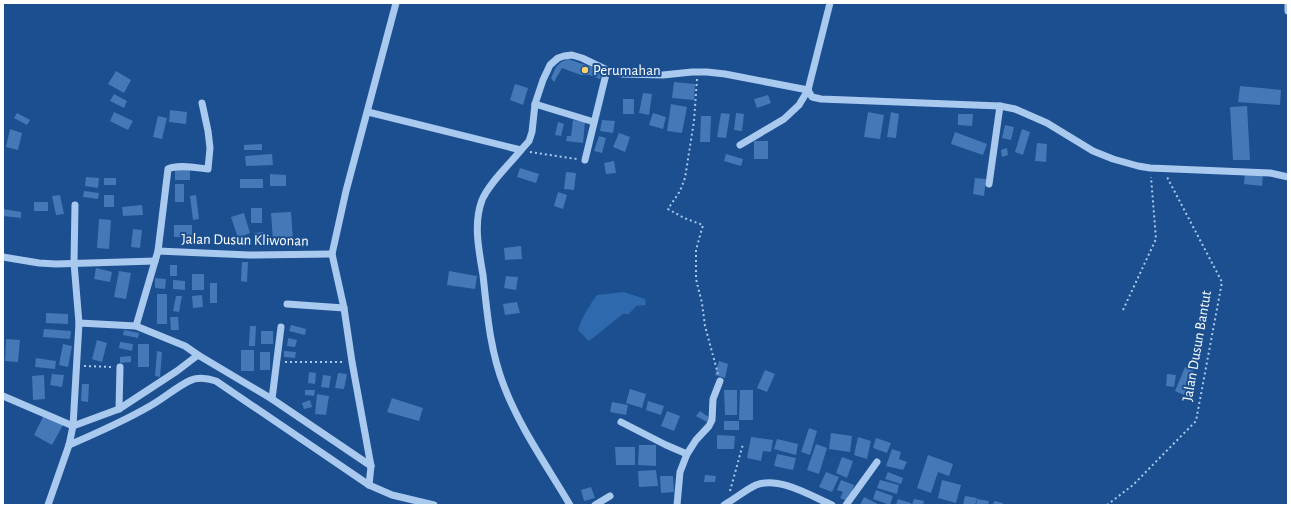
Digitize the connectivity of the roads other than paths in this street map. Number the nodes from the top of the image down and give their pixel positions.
1 (396, 3) edge
2 (830, 3) edge
3 (1288, 3) edge
4 (1288, 10) edge
5 (607, 70) junction
6 (808, 90) junction
7 (202, 103) dead end
8 (535, 104) junction
9 (1000, 106) junction
10 (368, 112) junction
11 (594, 122) junction
12 (740, 145) dead end
13 (521, 150) junction
14 (585, 160) road end
15 (1288, 177) edge
16 (989, 184) dead end
17 (75, 205) dead end
18 (158, 251) junction
19 (332, 254) junction
20 (3, 257) edge
21 (155, 261) junction
22 (74, 263) junction
23 (287, 304) dead end
24 (344, 308) junction
25 (79, 323) junction
26 (136, 326) junction
27 (281, 327) dead end
28 (198, 355) junction
29 (120, 367) road end
30 (720, 381) road end
31 (153, 388) junction
32 (3, 396) edge
33 (161, 398) junction
34 (272, 399) junction
35 (119, 409) junction
36 (621, 422) dead end
37 (73, 426) junction
38 (70, 443) junction
39 (687, 454) junction
40 (877, 462) dead end
41 (370, 466) junction
42 (370, 481) junction
43 (610, 496) dead end
44 (726, 504) edge
45 (48, 505) edge
46 (434, 505) edge
47 (570, 505) edge
48 (595, 505) edge
49 (677, 505) edge
50 (832, 505) edge
51 (846, 505) edge

1 - 10 street
2 - 6 street
3 - 4 street
5 - 6 street
5 - 8 street
5 - 11 street
6 - 9 street
6 - 12 street
7 - 18 street
8 - 11 street
8 - 13 street
9 - 15 street
9 - 16 street
10 - 13 street
10 - 19 street
11 - 14 street
13 - 47 street
17 - 22 street
18 - 19 street, Jalan Dusun Kliwonan
18 - 21 street
19 - 24 street
20 - 22 street
21 - 22 street
21 - 26 street
22 - 25 street
23 - 24 street
24 - 41 street
25 - 26 street
25 - 37 street
26 - 28 street
27 - 34 street
28 - 31 street
28 - 34 street
29 - 35 street
30 - 39 street
31 - 33 street
31 - 35 street
32 - 37 street
33 - 38 street
33 - 42 street
34 - 41 street
35 - 37 street
36 - 39 street
37 - 38 street
38 - 45 street
39 - 49 street
40 - 51 street
41 - 42 street
42 - 46 street
43 - 48 street
44 - 50 street

